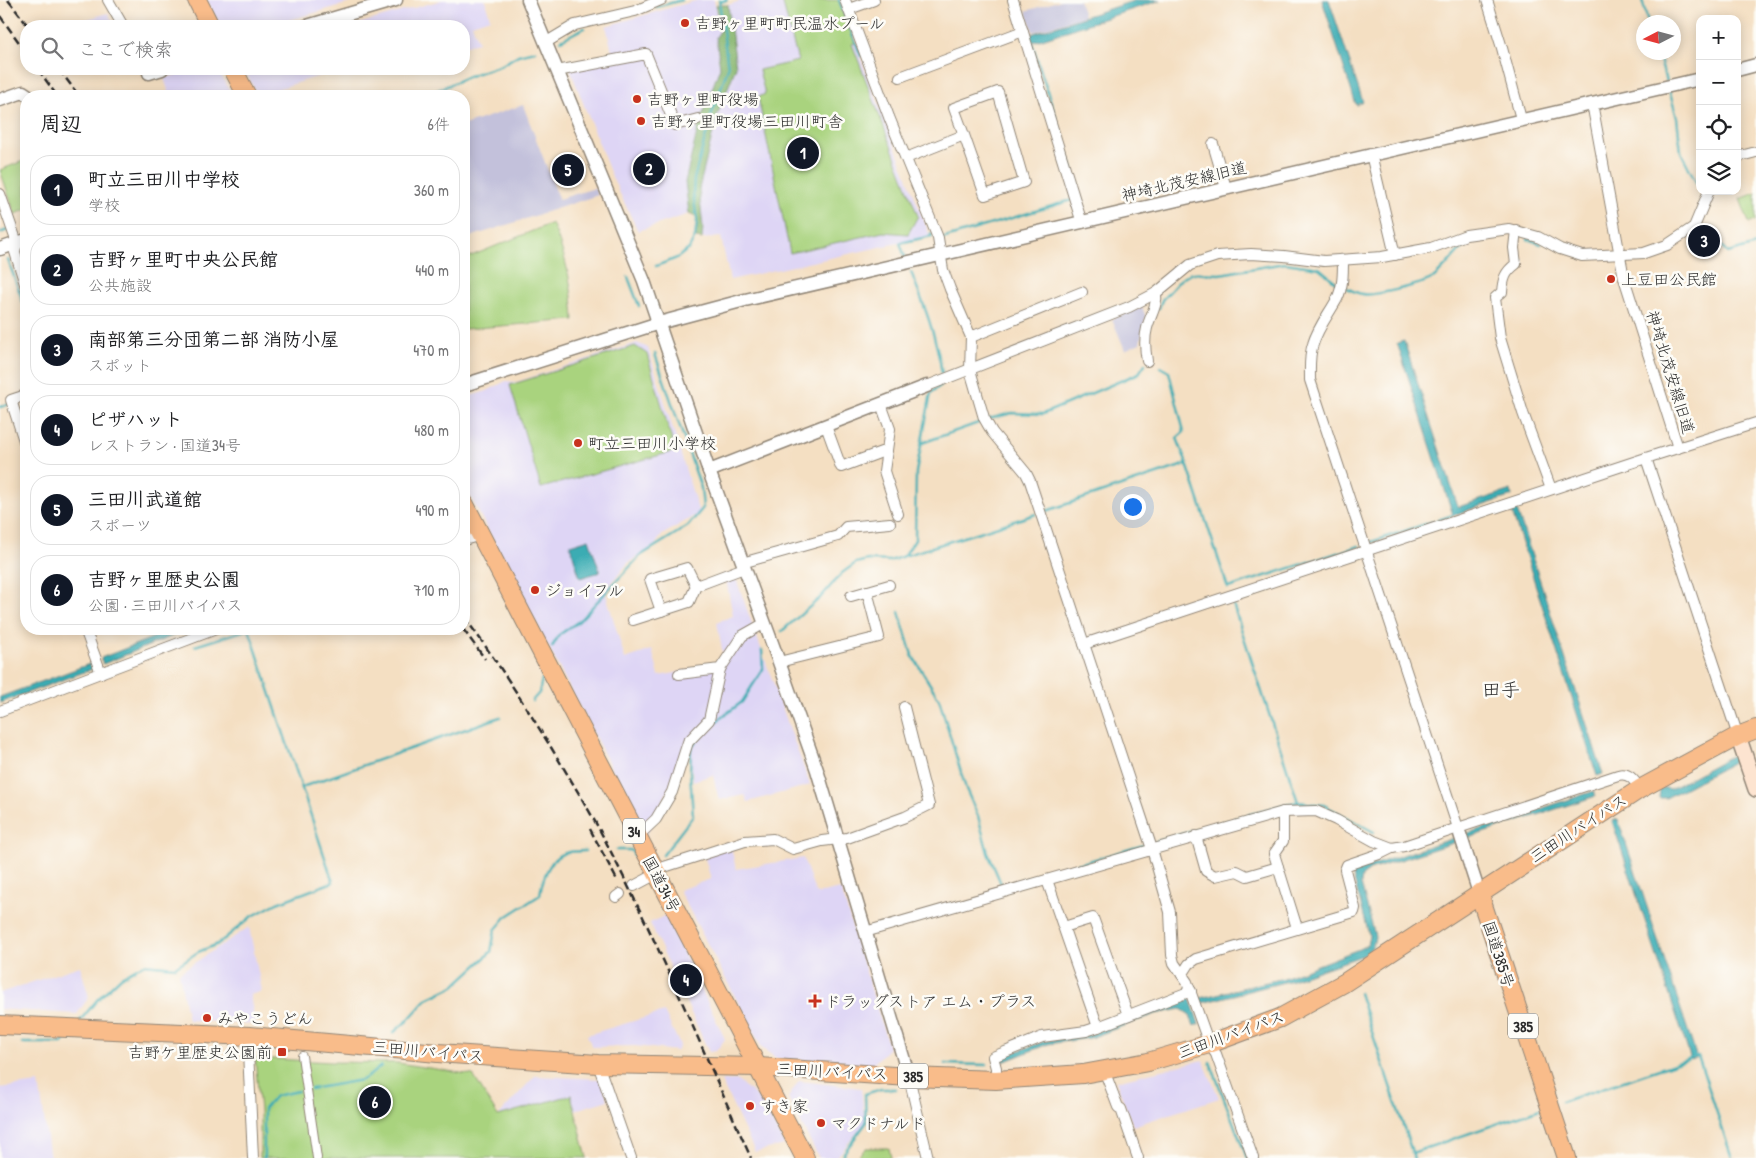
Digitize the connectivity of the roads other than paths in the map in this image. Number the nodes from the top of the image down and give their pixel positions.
1 (108, 0) edge
2 (197, 0) edge
3 (396, 0) edge
4 (528, 0) edge
5 (661, 0) edge
6 (874, 0) edge
7 (1013, 0) edge
8 (1487, 0) edge
9 (847, 4) edge
10 (120, 20) edge
11 (207, 20) edge
12 (328, 20) edge
13 (1023, 31) junction
14 (545, 43) junction
15 (1756, 65) edge
16 (1741, 69) edge
17 (557, 72) junction
18 (236, 75) edge
19 (900, 77) dead end
20 (1696, 80) edge
21 (244, 90) edge
22 (20, 93) edge
23 (0, 100) edge
24 (1592, 103) junction
25 (698, 119) dead end
26 (1520, 119) junction
27 (964, 135) junction
28 (1213, 144) dead end
29 (1756, 152) edge
30 (1371, 154) junction
31 (1741, 156) edge
32 (906, 158) junction
33 (1226, 188) junction
34 (0, 194) edge
35 (1708, 195) edge
36 (1082, 223) junction
37 (1515, 233) junction
38 (20, 237) edge
39 (20, 242) edge
40 (20, 244) edge
41 (0, 249) edge
42 (1395, 255) junction
43 (942, 256) junction
44 (1621, 259) junction
45 (1343, 260) junction
46 (20, 268) edge
47 (1082, 292) dead end
48 (1156, 293) junction
49 (659, 323) junction
50 (971, 337) junction
51 (1147, 361) dead end
52 (970, 370) junction
53 (470, 383) edge
54 (927, 386) joint
55 (20, 397) edge
56 (881, 404) junction
57 (1756, 423) edge
58 (826, 426) junction
59 (20, 428) edge
60 (1678, 448) junction
61 (887, 450) junction
62 (1646, 458) junction
63 (709, 471) junction
64 (1551, 489) junction
65 (470, 514) edge
66 (898, 514) dead end
67 (890, 523) dead end
68 (481, 535) junction
69 (470, 538) edge
70 (1367, 550) junction
71 (743, 566) junction
72 (889, 585) dead end
73 (696, 586) junction
74 (868, 591) junction
75 (851, 596) dead end
76 (661, 611) junction
77 (633, 620) dead end
78 (765, 623) junction
79 (87, 635) edge
80 (200, 635) edge
81 (1084, 644) junction
82 (779, 662) junction
83 (720, 669) junction
84 (101, 673) junction
85 (679, 674) dead end
86 (904, 707) dead end
87 (0, 711) edge
88 (1756, 729) edge
89 (1738, 736) junction
90 (1640, 789) junction
91 (1756, 789) edge
92 (1282, 812) junction
93 (1460, 834) junction
94 (1196, 836) junction
95 (637, 837) junction
96 (839, 840) junction
97 (1392, 848) junction
98 (1152, 849) junction
99 (1278, 867) junction
100 (656, 872) junction
101 (1047, 880) junction
102 (634, 886) dead end
103 (1479, 893) junction
104 (1064, 927) junction
105 (1297, 928) junction
106 (865, 932) junction
107 (1182, 976) junction
108 (1191, 991) junction
109 (1128, 1015) junction
110 (0, 1025) edge
111 (1098, 1027) junction
112 (250, 1036) junction
113 (1209, 1044) junction
114 (302, 1056) dead end
115 (598, 1064) junction
116 (759, 1067) junction
117 (1104, 1070) junction
118 (909, 1076) junction
119 (996, 1080) junction
120 (253, 1158) edge
121 (317, 1158) edge
122 (632, 1158) edge
123 (805, 1158) edge
124 (928, 1158) edge
125 (1138, 1158) edge
126 (1253, 1158) edge
127 (1567, 1158) edge

1 - 10 street
2 - 11 highway
3 - 12 street
4 - 14 street
5 - 14 street
6 - 9 street
7 - 13 street
8 - 26 street
9 - 32 street
13 - 19 street
13 - 36 street
14 - 17 street
15 - 16 street
17 - 25 street
17 - 49 street
18 - 21 highway
20 - 24 street, 神埼北茂安線旧道
22 - 23 street
24 - 26 street, 神埼北茂安線旧道
24 - 44 street, 神埼北茂安線旧道
26 - 30 street, 神埼北茂安線旧道
27 - 27 street
27 - 32 street
28 - 33 street
29 - 31 street
30 - 33 street, 神埼北茂安線旧道
30 - 42 street
32 - 43 street
33 - 36 street, 神埼北茂安線旧道
34 - 38 street
35 - 44 street
36 - 43 street, 神埼北茂安線旧道
37 - 42 street
37 - 44 street
37 - 64 street
39 - 41 street
40 - 46 street
42 - 45 street
43 - 49 street, 神埼北茂安線旧道
43 - 50 street
44 - 60 street, 神埼北茂安線旧道
45 - 48 street
45 - 70 street
47 - 50 street
48 - 51 street
48 - 52 street
49 - 53 street, 神埼北茂安線旧道
49 - 63 street
50 - 52 street
52 - 54 street
52 - 81 street
54 - 56 street
55 - 59 street
56 - 58 street
56 - 61 street
57 - 60 street
58 - 61 street
58 - 63 street
60 - 62 street, 神埼北茂安線旧道
61 - 66 street
62 - 64 street, 神埼北茂安線旧道
62 - 89 street
63 - 71 street
64 - 70 street, 神埼北茂安線旧道
65 - 68 highway, 国道34号 / 34
67 - 71 street
68 - 69 street
68 - 95 highway, 国道34号 / 34
70 - 81 street, 神埼北茂安線旧道
70 - 93 street
71 - 73 street
71 - 78 street
72 - 74 street
73 - 76 street
73 - 76 street
74 - 75 street
74 - 82 street
76 - 77 street
78 - 82 street
78 - 83 street
79 - 84 street
80 - 84 street
81 - 98 street
82 - 96 street
83 - 85 street
83 - 95 street
84 - 87 street
86 - 96 street
88 - 89 highway, 三田川バイパス / 385
89 - 90 highway, 三田川バイパス / 385
89 - 91 main road
90 - 93 street
90 - 103 highway, 三田川バイパス / 385
92 - 94 street
92 - 97 street
92 - 99 street
93 - 97 street
93 - 103 street
94 - 98 street
94 - 99 street
95 - 100 highway, 国道34号 / 34
96 - 100 street
96 - 106 street
97 - 105 street
98 - 101 street
98 - 107 street
99 - 105 street
100 - 102 street
100 - 116 highway, 国道34号 / 34
101 - 104 street
101 - 106 street
103 - 113 highway, 三田川バイパス / 385
103 - 127 highway, 国道385号 / 385
104 - 109 street
104 - 111 street
105 - 107 street
106 - 118 street
107 - 108 street
108 - 109 street
108 - 113 street
109 - 111 street
110 - 112 highway, 三田川バイパス / 385
111 - 119 street
112 - 115 highway, 三田川バイパス / 385
112 - 120 street
113 - 117 highway, 三田川バイパス / 385
113 - 126 street
114 - 121 street
115 - 116 highway, 三田川バイパス / 385
115 - 122 street
116 - 118 highway, 三田川バイパス / 385
116 - 123 highway, 国道34号 / 34
117 - 119 highway, 三田川バイパス / 385
117 - 125 street
118 - 119 highway, 三田川バイパス / 385
118 - 124 street

